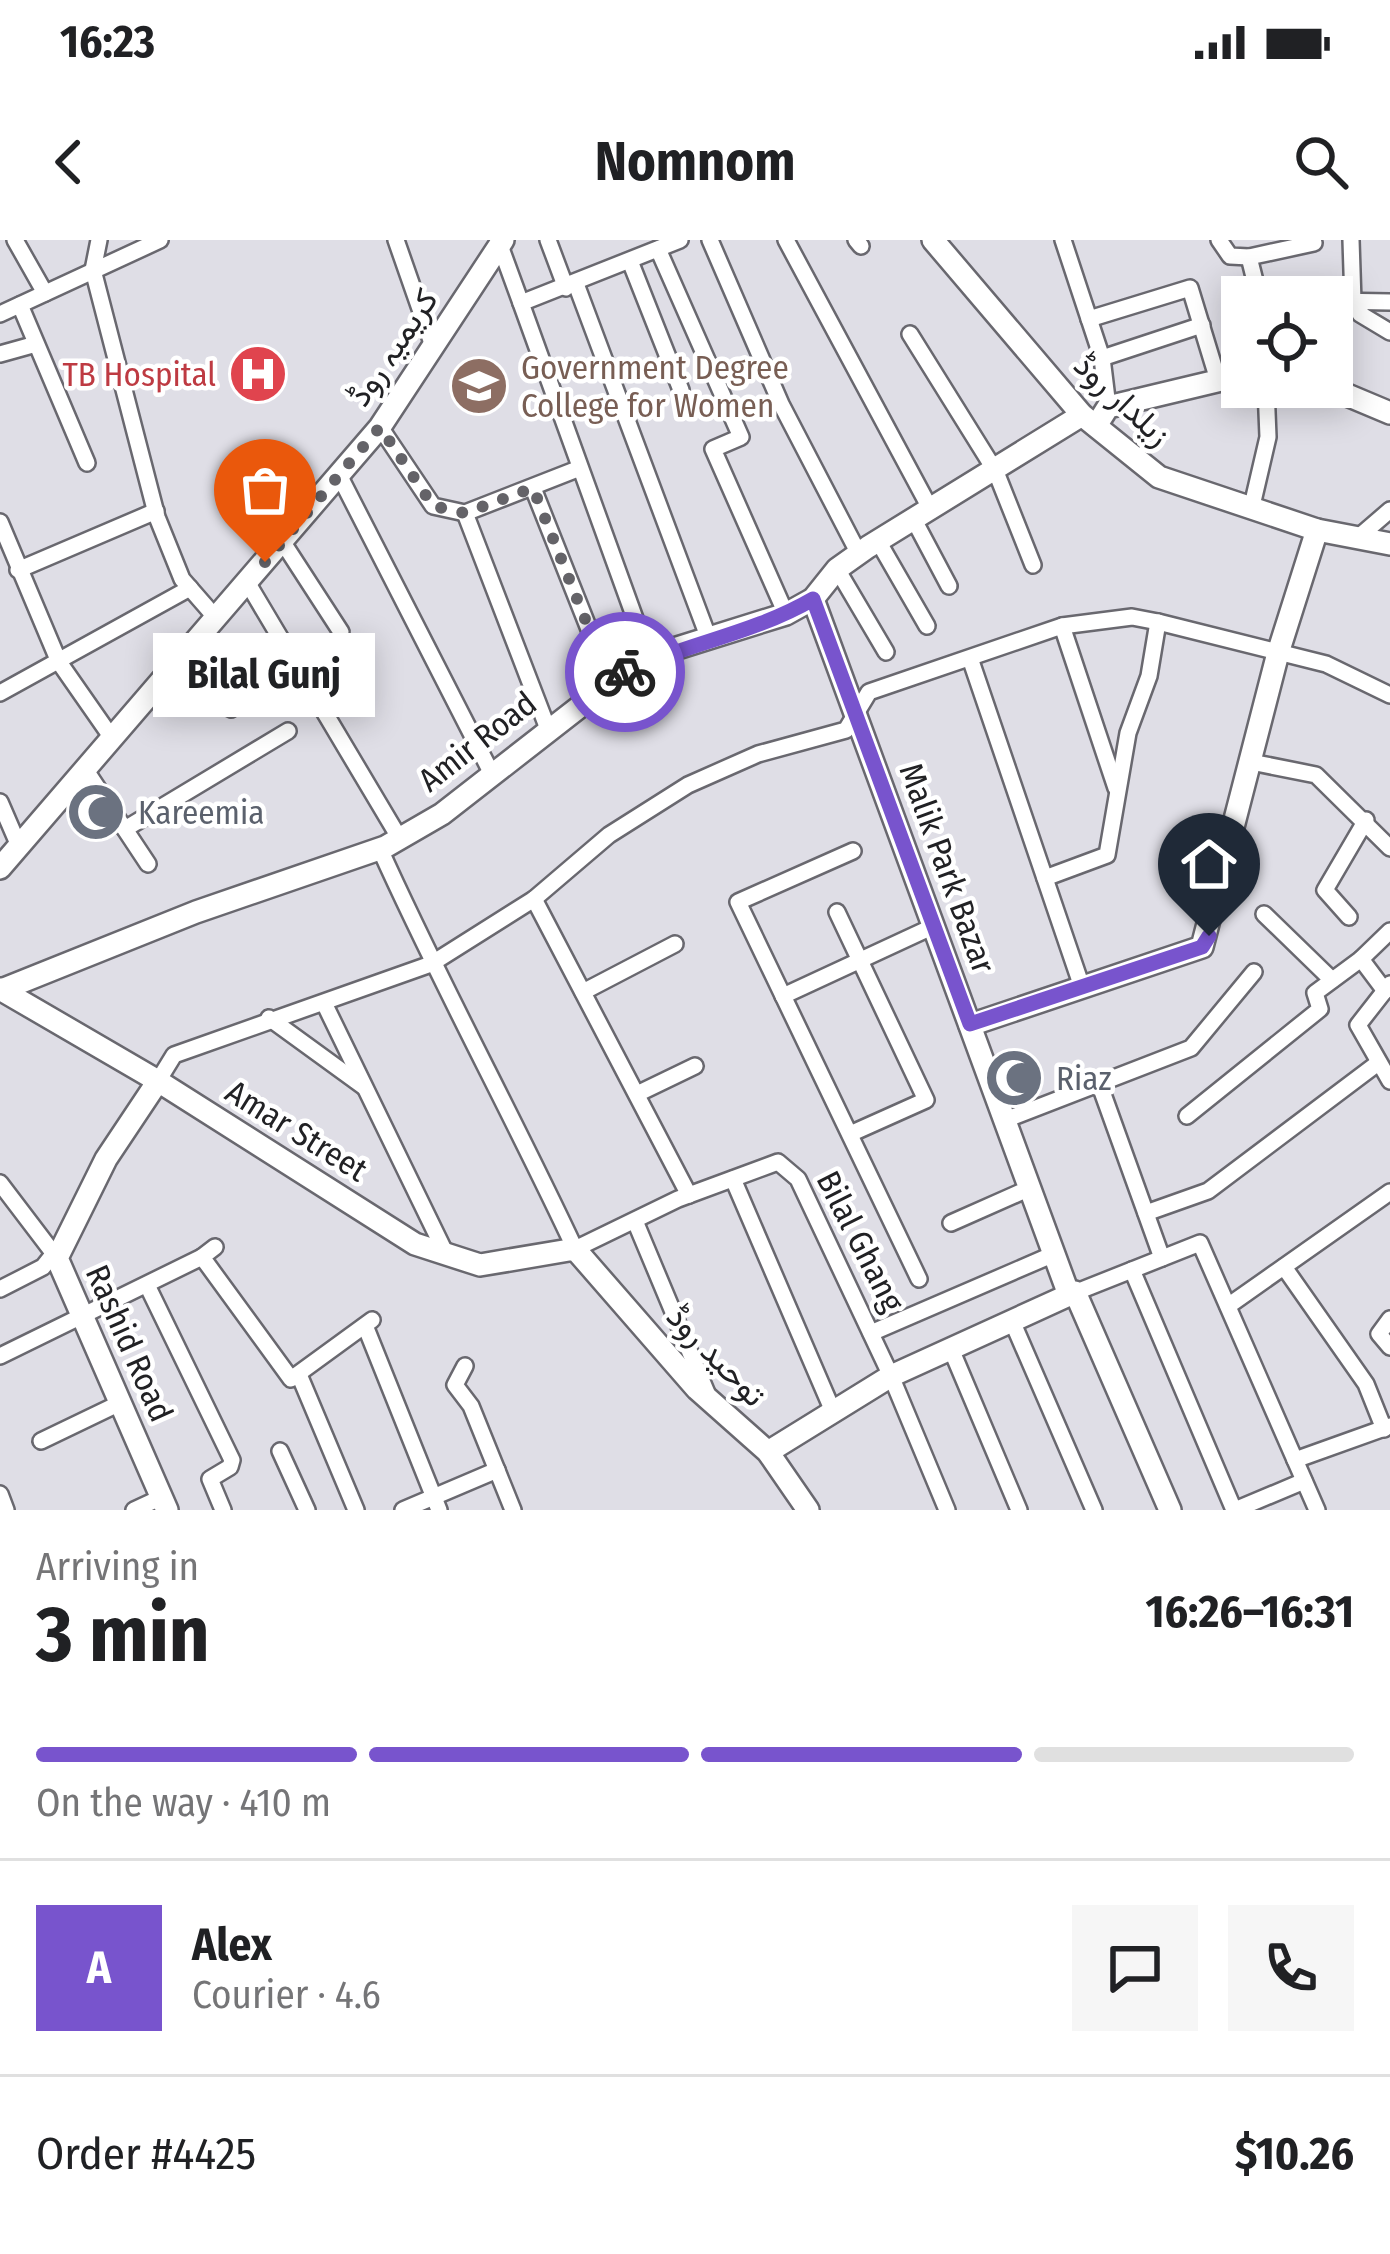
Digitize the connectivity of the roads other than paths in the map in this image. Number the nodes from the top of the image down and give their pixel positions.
1 (15, 240) edge
2 (99, 240) edge
3 (160, 240) edge
4 (396, 240) edge
5 (548, 240) edge
6 (680, 240) edge
7 (710, 240) edge
8 (786, 240) edge
9 (932, 240) edge
10 (1064, 240) edge
11 (1219, 240) edge
12 (1352, 240) edge
13 (500, 242) edge
14 (1314, 243) dead end
15 (1287, 244) edge
16 (658, 249) junction
17 (1249, 257) junction
18 (630, 261) junction
19 (93, 270) junction
20 (1254, 276) edge
21 (571, 286) junction
22 (45, 293) junction
23 (1353, 302) edge
24 (1357, 302) junction
25 (1390, 302) edge
26 (521, 303) junction
27 (20, 305) junction
28 (0, 314) edge
29 (1089, 319) junction
30 (1202, 325) junction
31 (1390, 332) edge
32 (910, 334) dead end
33 (37, 344) junction
34 (433, 346) junction
35 (0, 354) edge
36 (1102, 358) junction
37 (1219, 380) joint
38 (681, 390) dead end
39 (1353, 397) edge
40 (1267, 408) edge
41 (1390, 413) edge
42 (1095, 416) junction
43 (380, 427) junction
44 (88, 463) dead end
45 (580, 468) junction
46 (996, 472) junction
47 (339, 475) junction
48 (533, 488) junction
49 (1390, 509) edge
50 (1252, 510) junction
51 (155, 511) junction
52 (465, 513) junction
53 (923, 515) junction
54 (0, 522) edge
55 (1317, 530) junction
56 (1360, 535) junction
57 (283, 541) junction
58 (1390, 544) edge
59 (868, 547) junction
60 (1033, 565) dead end
61 (837, 569) junction
62 (18, 570) junction
63 (247, 582) junction
64 (949, 586) dead end
65 (190, 588) junction
66 (813, 599) junction
67 (787, 614) junction
68 (216, 618) junction
69 (1158, 622) junction
70 (927, 626) dead end
71 (1062, 626) junction
72 (341, 632) dead end
73 (709, 639) junction
74 (192, 646) junction
75 (886, 652) dead end
76 (1278, 653) junction
77 (650, 660) junction
78 (59, 662) junction
79 (971, 662) junction
80 (610, 682) junction
81 (2, 687) edge
82 (1390, 695) edge
83 (232, 709) dead end
84 (857, 715) junction
85 (548, 729) junction
86 (288, 731) dead end
87 (112, 738) junction
88 (1250, 762) junction
89 (86, 770) junction
90 (493, 776) junction
91 (1117, 791) junction
92 (0, 802) edge
93 (1366, 820) junction
94 (125, 829) junction
95 (390, 844) junction
96 (19, 845) junction
97 (1390, 848) edge
98 (853, 851) dead end
99 (148, 864) dead end
100 (0, 868) edge
101 (1045, 878) junction
102 (534, 899) junction
103 (837, 912) dead end
104 (1264, 914) dead end
105 (1349, 916) dead end
106 (934, 926) junction
107 (1390, 931) edge
108 (675, 944) dead end
109 (1361, 959) junction
110 (861, 960) junction
111 (431, 964) junction
112 (1254, 973) dead end
113 (1332, 980) junction
114 (1082, 987) junction
115 (1387, 988) edge
116 (2, 989) edge
117 (583, 992) junction
118 (783, 996) junction
119 (325, 1005) junction
120 (269, 1018) junction
121 (970, 1024) junction
122 (1378, 1063) junction
123 (694, 1066) dead end
124 (158, 1081) junction
125 (1390, 1081) edge
126 (1099, 1083) junction
127 (365, 1088) junction
128 (637, 1094) junction
129 (1187, 1116) dead end
130 (1005, 1120) junction
131 (850, 1134) junction
132 (733, 1179) junction
133 (0, 1183) edge
134 (1030, 1188) junction
135 (1390, 1192) edge
136 (689, 1195) junction
137 (1146, 1213) junction
138 (634, 1220) junction
139 (952, 1223) dead end
140 (575, 1249) junction
141 (446, 1254) junction
142 (1054, 1254) junction
143 (54, 1258) junction
144 (1162, 1258) junction
145 (1284, 1267) junction
146 (1132, 1270) junction
147 (919, 1279) dead end
148 (147, 1285) junction
149 (0, 1289) edge
150 (1072, 1293) junction
151 (1228, 1306) junction
152 (82, 1317) junction
153 (1390, 1319) edge
154 (1012, 1321) junction
155 (871, 1333) junction
156 (1390, 1347) edge
157 (951, 1348) junction
158 (0, 1356) edge
159 (465, 1366) dead end
160 (891, 1376) junction
161 (300, 1377) junction
162 (711, 1401) junction
163 (120, 1403) junction
164 (832, 1409) junction
165 (1387, 1428) edge
166 (41, 1441) dead end
167 (280, 1451) dead end
168 (768, 1452) junction
169 (1295, 1460) junction
170 (497, 1470) junction
171 (1304, 1480) junction
172 (0, 1494) edge
173 (164, 1504) edge
174 (436, 1504) edge
175 (6, 1510) edge
176 (134, 1510) edge
177 (223, 1510) edge
178 (307, 1510) edge
179 (356, 1510) edge
180 (403, 1510) edge
181 (513, 1510) edge
182 (808, 1510) edge
183 (947, 1510) edge
184 (1019, 1510) edge
185 (1094, 1510) edge
186 (1170, 1510) edge
187 (1235, 1510) edge
188 (1317, 1510) edge

1 - 22 street
2 - 19 street
3 - 19 street
4 - 34 street
5 - 21 street
6 - 16 street
7 - 59 street
8 - 53 street
9 - 42 street, زیلدار روڈ
10 - 29 street
11 - 17 street
12 - 24 street
13 - 26 street
13 - 34 street, کریمیہ روڈ
14 - 15 street
15 - 17 street
16 - 18 street
16 - 67 street
17 - 20 street
18 - 21 street
18 - 38 street
19 - 22 street
19 - 51 street
21 - 26 street
21 - 73 street
22 - 27 street
23 - 24 street
24 - 25 street
24 - 31 street
26 - 45 street
27 - 28 street
27 - 33 street
29 - 30 street
29 - 36 street
30 - 36 street
30 - 37 street
32 - 46 street
33 - 35 street
33 - 44 street
34 - 43 street, کریمیہ روڈ
36 - 42 street
37 - 42 street, Amir Road
39 - 41 street
40 - 50 street
42 - 46 street, Amir Road
42 - 50 street, زیلدار روڈ
43 - 47 street, کریمیہ روڈ
43 - 52 street
45 - 48 street
45 - 77 street
46 - 53 street, Amir Road
46 - 60 street
47 - 57 street, کریمیہ روڈ
47 - 90 street
48 - 52 street
48 - 80 street
49 - 56 street
50 - 55 street, زیلدار روڈ
51 - 62 street
51 - 65 street
52 - 85 street
53 - 59 street, Amir Road
53 - 64 street
54 - 62 street
55 - 56 street, زیلدار روڈ
55 - 76 street
56 - 58 street, زیلدار روڈ
57 - 63 street, کریمیہ روڈ
57 - 72 street
59 - 61 street, Amir Road
59 - 70 street
61 - 66 street, Amir Road
61 - 75 street
62 - 78 street
63 - 68 street, کریمیہ روڈ
63 - 95 street
65 - 68 street
65 - 78 street
66 - 67 street, Amir Road
66 - 84 street, Malik Park Bazar
67 - 73 street, Amir Road
68 - 74 street, کریمیہ روڈ
69 - 71 street
69 - 76 street
69 - 91 street
71 - 79 street
71 - 91 street
73 - 77 street, Amir Road
74 - 83 street
74 - 87 street, کریمیہ روڈ
76 - 82 street
76 - 88 street
77 - 80 street, Amir Road
78 - 81 street
78 - 87 street
79 - 84 street
79 - 101 street
80 - 85 street, Amir Road
84 - 102 street
84 - 106 street, Malik Park Bazar
85 - 90 street, Amir Road
86 - 94 street
87 - 89 street, کریمیہ روڈ
88 - 93 street
88 - 114 street
89 - 94 street
89 - 96 street, کریمیہ روڈ
90 - 95 street, Amir Road
91 - 101 street
92 - 96 street
93 - 97 street
93 - 105 street
94 - 99 street
95 - 111 street
95 - 116 street, Amir Road
96 - 100 street, کریمیہ روڈ
98 - 118 street
101 - 114 street
102 - 111 street
102 - 117 street
103 - 110 street
104 - 113 street
106 - 110 street
106 - 121 street, Malik Park Bazar
107 - 109 street
108 - 117 street
109 - 113 street
109 - 115 street
110 - 118 street
110 - 131 street
111 - 119 street
111 - 140 street
112 - 126 street
113 - 129 street
114 - 121 street
115 - 122 street
116 - 124 street, Amar Street
117 - 128 street
118 - 131 street
119 - 120 street
119 - 127 street
120 - 124 street
120 - 127 street
121 - 130 street, Malik Park Bazar
122 - 125 street
122 - 137 street
123 - 128 street
124 - 141 street, Amar Street
124 - 143 street, Rashid Road
126 - 130 street
126 - 137 street
127 - 141 street
128 - 136 street
130 - 134 street, Malik Park Bazar
131 - 147 street
132 - 136 street, Bilal Ghang
132 - 155 street, Bilal Ghang
132 - 164 street
133 - 143 street
134 - 139 street
134 - 142 street, Malik Park Bazar
135 - 145 street
136 - 138 street, Bilal Ghang
137 - 144 street
138 - 140 street, Bilal Ghang
138 - 162 street
140 - 141 street, Amar Street
140 - 162 street, توحید روڈ
142 - 150 street, Malik Park Bazar
142 - 155 street
143 - 149 street
143 - 152 street, Rashid Road
144 - 146 street
144 - 151 street
145 - 151 street
145 - 165 street
146 - 150 street
146 - 187 street
148 - 152 street
148 - 161 street
148 - 177 street
150 - 154 street
150 - 186 street, Malik Park Bazar
151 - 169 street
152 - 158 street
152 - 163 street, Rashid Road
153 - 156 street
154 - 157 street
154 - 185 street
155 - 160 street, Bilal Ghang
157 - 160 street
157 - 184 street
159 - 170 street
160 - 164 street
160 - 183 street, Bilal Ghang
161 - 174 street
161 - 179 street
162 - 168 street, توحید روڈ
163 - 166 street
163 - 173 street, Rashid Road
164 - 168 street
165 - 169 street
167 - 178 street
168 - 182 street, توحید روڈ
169 - 171 street
170 - 174 street
170 - 181 street
171 - 187 street
171 - 188 street
172 - 175 street
173 - 176 street
174 - 180 street

